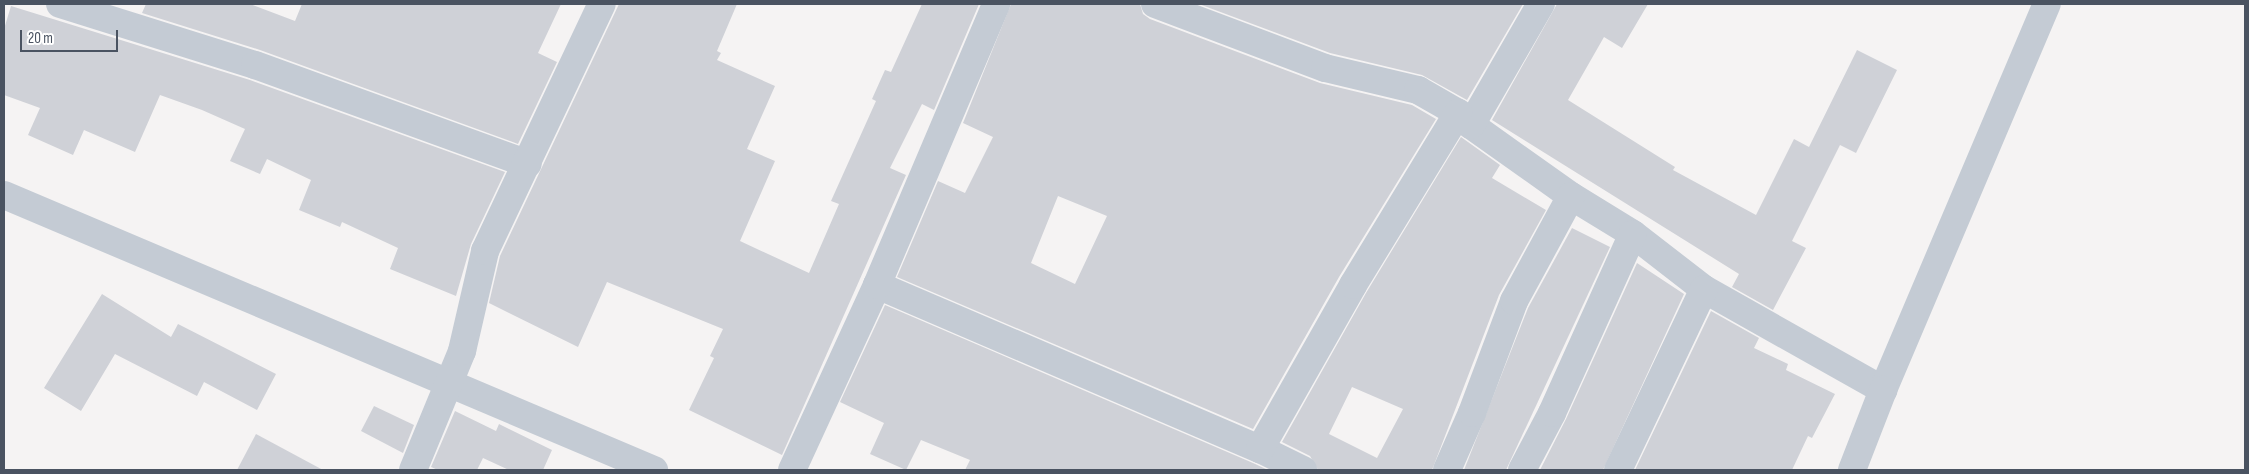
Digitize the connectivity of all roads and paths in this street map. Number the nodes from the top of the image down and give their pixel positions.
1 (60, 4) edge
2 (602, 4) edge
3 (996, 4) edge
4 (1155, 4) edge
5 (1541, 4) edge
6 (2047, 4) edge
7 (1465, 119) junction
8 (528, 164) junction
9 (4, 196) edge
10 (1572, 196) junction
11 (1633, 234) junction
12 (877, 285) junction
13 (1704, 289) junction
14 (449, 382) junction
15 (1883, 390) junction
16 (1260, 449) junction
17 (413, 470) edge
18 (654, 470) edge
19 (792, 470) edge
20 (1302, 470) edge
21 (1447, 470) edge
22 (1522, 470) edge
23 (1618, 470) edge
24 (1852, 470) edge

1 - 8 street
2 - 8 street
3 - 12 street
4 - 7 street
5 - 7 street
6 - 15 street
7 - 10 street
7 - 16 street
8 - 14 street
9 - 14 street
10 - 11 street
10 - 21 street
11 - 13 street
11 - 22 street
12 - 16 street
12 - 19 street
13 - 15 street
13 - 23 street
14 - 17 street
14 - 18 street
15 - 24 street
16 - 20 street

